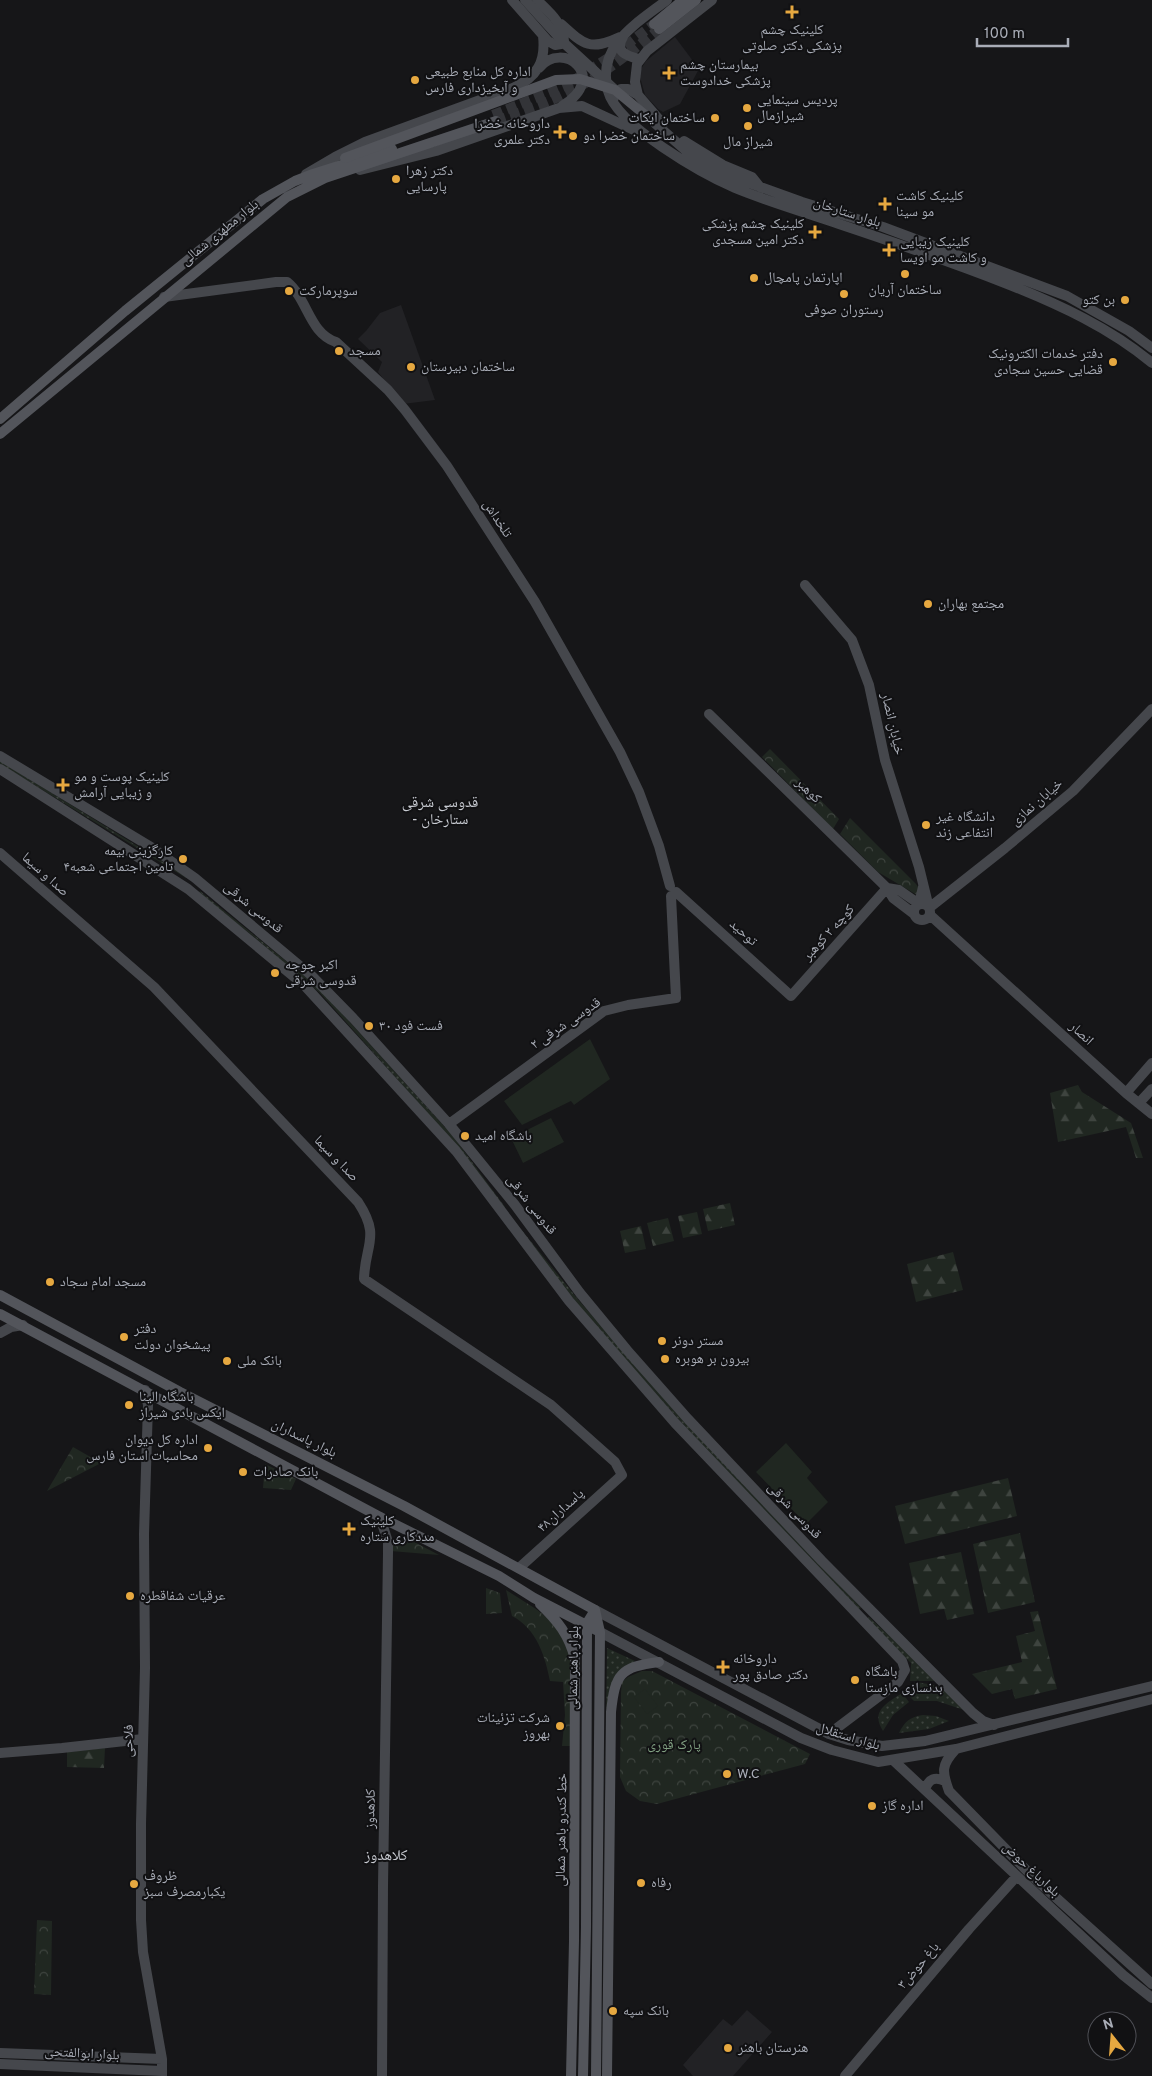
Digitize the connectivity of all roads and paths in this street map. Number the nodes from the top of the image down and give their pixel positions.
1 (512, 0) edge
2 (525, 0) edge
3 (537, 0) edge
4 (667, 0) edge
5 (683, 0) edge
6 (696, 0) edge
7 (712, 0) edge
8 (557, 20) junction
9 (625, 34) junction
10 (543, 36) junction
11 (639, 59) junction
12 (579, 68) junction
13 (534, 75) junction
14 (615, 90) junction
15 (638, 96) junction
16 (559, 108) junction
17 (618, 108) junction
18 (644, 134) junction
19 (325, 178) junction
20 (296, 181) junction
21 (761, 188) junction
22 (187, 278) junction
23 (199, 293) junction
24 (164, 297) junction
25 (1152, 348) edge
26 (1152, 363) edge
27 (0, 419) edge
28 (0, 434) edge
29 (805, 585) dead end
30 (1152, 709) edge
31 (709, 714) dead end
32 (0, 756) edge
33 (0, 769) edge
34 (0, 853) edge
35 (195, 878) junction
36 (924, 884) junction
37 (887, 888) junction
38 (188, 889) junction
39 (672, 891) junction
40 (919, 904) junction
41 (930, 911) junction
42 (914, 914) junction
43 (791, 996) joint
44 (1152, 1063) edge
45 (1152, 1089) edge
46 (1126, 1093) junction
47 (1139, 1103) junction
48 (1152, 1114) edge
49 (449, 1124) junction
50 (515, 1206) junction
51 (504, 1214) junction
52 (0, 1295) edge
53 (0, 1314) edge
54 (23, 1326) junction
55 (0, 1332) edge
56 (145, 1390) junction
57 (163, 1400) junction
58 (148, 1405) junction
59 (279, 1442) junction
60 (272, 1458) junction
61 (622, 1475) joint
62 (380, 1517) junction
63 (402, 1528) junction
64 (388, 1542) junction
65 (519, 1568) junction
66 (534, 1598) junction
67 (594, 1610) junction
68 (873, 1612) junction
69 (862, 1620) junction
70 (587, 1623) junction
71 (600, 1632) junction
72 (659, 1662) junction
73 (1152, 1686) edge
74 (1152, 1699) edge
75 (587, 1702) junction
76 (611, 1712) junction
77 (576, 1718) junction
78 (994, 1724) junction
79 (599, 1734) junction
80 (830, 1734) junction
81 (143, 1739) junction
82 (587, 1748) junction
83 (956, 1749) junction
84 (0, 1753) edge
85 (893, 1760) junction
86 (945, 1781) junction
87 (925, 1789) junction
88 (586, 1803) junction
89 (598, 1803) junction
90 (978, 1821) junction
91 (968, 1830) junction
92 (598, 1872) junction
93 (1017, 1876) junction
94 (586, 1877) junction
95 (574, 1916) junction
96 (610, 1917) junction
97 (1152, 1984) edge
98 (1152, 1998) edge
99 (608, 2017) junction
100 (598, 2046) junction
101 (0, 2053) edge
102 (61, 2055) junction
103 (162, 2059) junction
104 (0, 2064) edge
105 (61, 2066) junction
106 (162, 2074) edge
107 (382, 2076) edge
108 (571, 2076) edge
109 (583, 2076) edge
110 (596, 2076) edge
111 (607, 2076) edge
112 (844, 2076) edge

1 - 10 main road
2 - 14 main road, bridge
3 - 8 main road
4 - 9 main road
5 - 6 main road
7 - 11 main road
8 - 9 main road
8 - 10 main road
8 - 12 main road
9 - 11 main road
9 - 17 main road
10 - 13 main road
11 - 15 main road
12 - 13 main road
12 - 16 main road
13 - 20 main road
14 - 20 main road, bridge
14 - 21 main road, بلوار ستارخان, bridge
15 - 17 main road
15 - 21 main road
16 - 18 main road
16 - 19 main road
17 - 18 main road
18 - 26 main road, بلوار ستارخان
19 - 20 main road, بلوار مطهرى شمالى
19 - 22 main road, بلوار مطهرى شمالى
20 - 27 main road, بلوار مطهرى شمالى
21 - 25 main road, بلوار ستارخان
22 - 23 main road
22 - 24 main road, بلوار مطهرى شمالى
23 - 24 main road
23 - 39 main road, تلخداش
24 - 28 main road, بلوار مطهرى شمالى
29 - 36 main road, خیابان انصار
30 - 41 main road, خیابان نمازی
31 - 37 main road, کوهبر
32 - 35 main road, قدوسی شرقی
33 - 38 main road, قدوسی شرقی
34 - 61 main road, صدا و سیما
35 - 38 main road
35 - 49 main road, قدوسی شرقی
36 - 40 main road
36 - 41 main road, خیابان انصار
37 - 40 main road
37 - 42 main road, کوهبر
37 - 43 main road, کوچه ۲ کوهبر
38 - 51 main road, قدوسی شرقی
39 - 43 main road, توحید
39 - 49 main road, قدوسی شرقی ۲
40 - 41 main road
40 - 42 main road
41 - 42 main road
41 - 46 main road, انصار
44 - 46 main road
45 - 47 main road
46 - 47 main road, انصار
47 - 48 main road, انصار
49 - 50 main road, قدوسی شرقی
50 - 51 main road
50 - 68 main road, قدوسی شرقی
51 - 69 main road, قدوسی شرقی
52 - 59 main road, بلوار پاسداران
53 - 54 main road
54 - 55 main road
54 - 56 main road
56 - 57 main road
56 - 58 main road, فلاحی
57 - 58 main road
57 - 60 main road
58 - 81 main road, فلاحی
59 - 60 main road
59 - 65 main road, بلوار پاسداران
60 - 62 main road
61 - 65 main road, پاسداران۴۸
62 - 63 main road
62 - 64 main road, کلاهدوز
63 - 64 main road
63 - 66 main road
64 - 107 main road, کلاهدوز
65 - 67 main road, بلوار پاسداران
66 - 70 main road
66 - 77 main road, خط کندرو باهنر شمالی
67 - 70 main road, بلوار باهنر شمالی
67 - 71 main road, بلوار باهنر شمالی
67 - 80 main road, بلوار استقلال
68 - 69 main road
68 - 78 main road, قدوسی شرقی
69 - 80 main road, قدوسی شرقی
70 - 71 main road, بلوار استقلال
70 - 75 main road, بلوار باهنر شمالی
71 - 72 main road, بلوار استقلال
71 - 79 main road, بلوار باهنر شمالی
72 - 76 main road
72 - 85 main road, بلوار استقلال
73 - 78 main road, بلوار استقلال
74 - 83 main road, بلوار استقلال
75 - 77 main road
75 - 82 main road, بلوار باهنر شمالی
76 - 79 main road
76 - 96 main road
77 - 82 main road
77 - 95 main road, خط کندرو باهنر شمالی
78 - 80 main road, بلوار استقلال
79 - 89 main road, بلوار باهنر شمالی
81 - 84 main road
81 - 103 main road, فلاحی
82 - 88 main road, بلوار باهنر شمالی
83 - 85 main road, بلوار استقلال
83 - 86 main road
85 - 87 main road, بلوارباغ حوض
86 - 87 main road
86 - 90 main road, بلوارباغ حوض
87 - 91 main road, بلوارباغ حوض
88 - 89 main road
88 - 94 main road, بلوار باهنر شمالی
89 - 92 main road, بلوار باهنر شمالی
90 - 91 main road
90 - 97 main road, بلوارباغ حوض
91 - 93 main road, بلوارباغ حوض
92 - 96 main road
92 - 100 main road, بلوار باهنر شمالی
93 - 98 main road, بلوارباغ حوض
93 - 112 main road, باغ حوض۳
94 - 95 main road
94 - 109 main road, بلوار باهنر شمالی
95 - 108 main road, خط کندرو باهنر شمالی
96 - 99 main road
99 - 100 main road
99 - 111 main road
100 - 110 main road, بلوار باهنر شمالی
101 - 102 main road, بلوار ابوالفتحی
102 - 103 main road, بلوار ابوالفتحی
102 - 105 main road
103 - 106 main road, فلاحی
104 - 105 main road, بلوار ابوالفتحی
105 - 106 main road, بلوار ابوالفتحی

